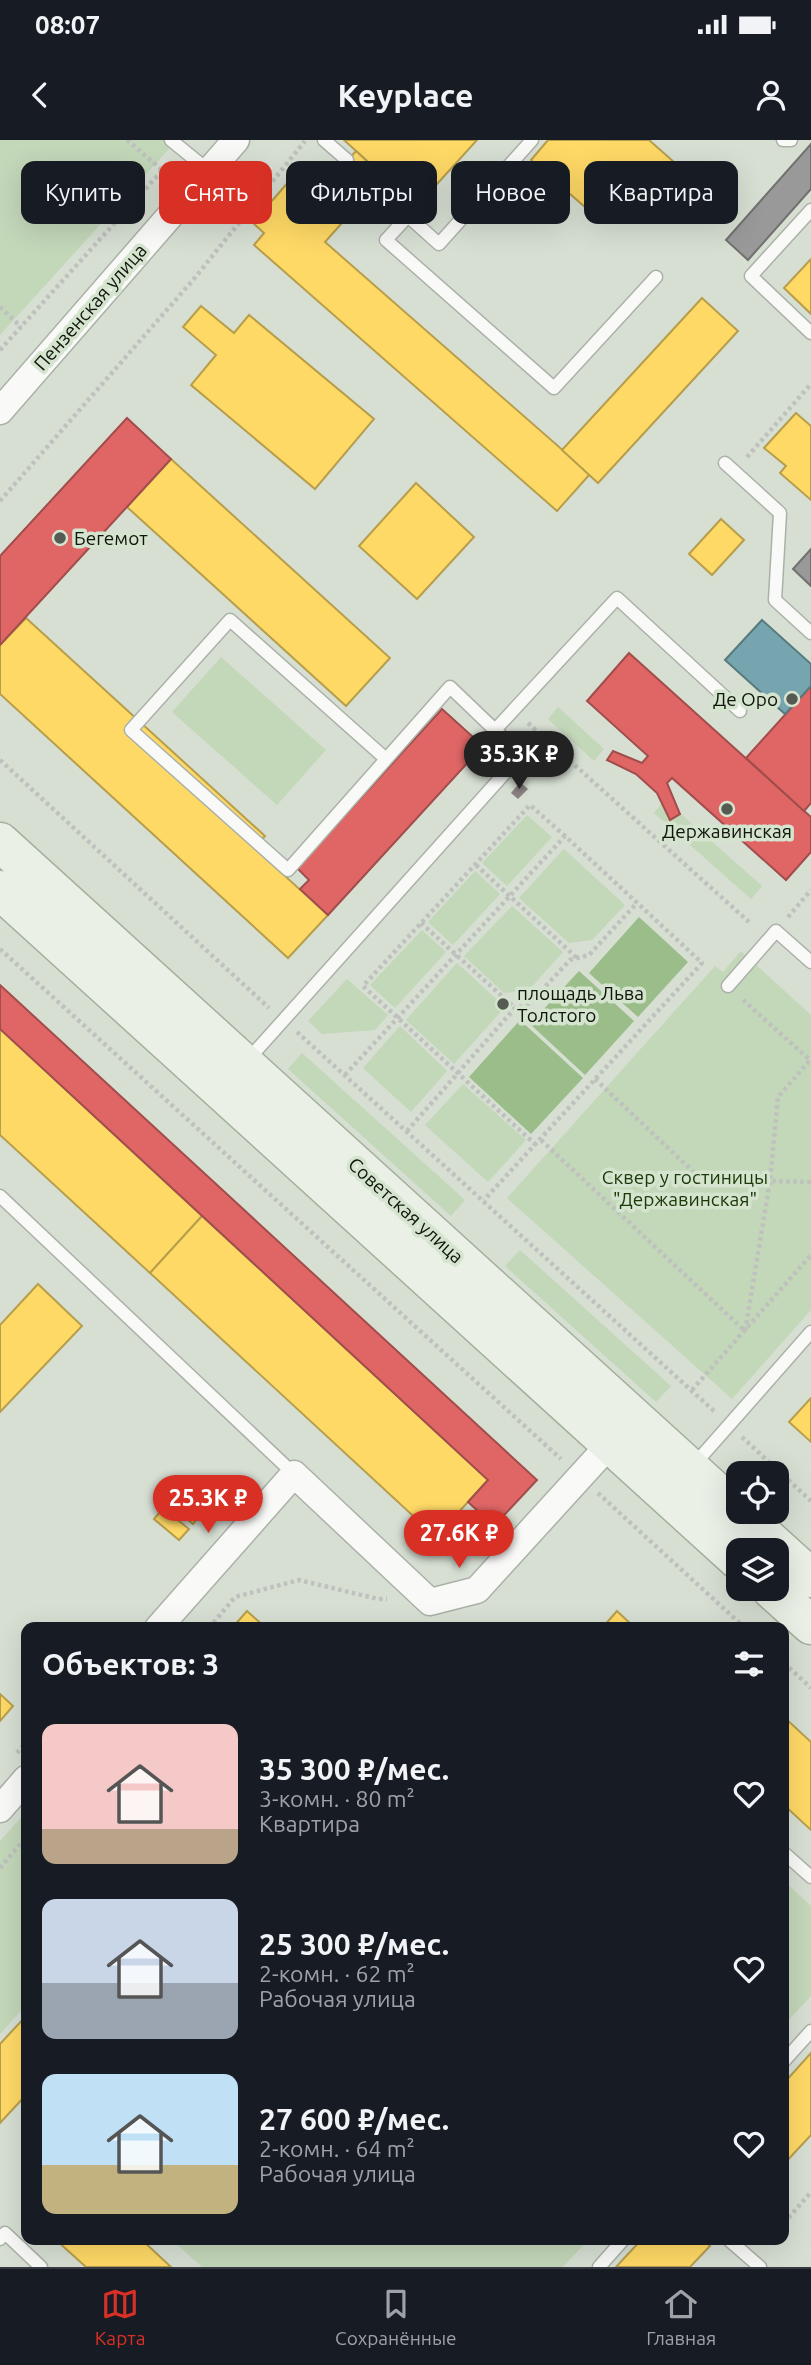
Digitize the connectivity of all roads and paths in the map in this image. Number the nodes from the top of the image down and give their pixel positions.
1 (127, 140) edge
2 (171, 140) edge
3 (236, 140) edge
4 (305, 140) edge
5 (324, 140) edge
6 (532, 140) edge
7 (783, 140) edge
8 (791, 140) edge
9 (347, 160) dead end
10 (197, 161) edge
11 (218, 161) edge
12 (811, 210) edge
13 (163, 224) edge
14 (401, 224) edge
15 (417, 224) edge
16 (656, 277) dead end
17 (0, 307) edge
18 (21, 327) junction
19 (811, 332) edge
20 (0, 350) edge
21 (811, 384) edge
22 (0, 411) edge
23 (730, 467) joint
24 (0, 501) edge
25 (811, 633) edge
26 (514, 710) junction
27 (740, 711) dead end
28 (495, 730) junction
29 (386, 759) junction
30 (0, 760) edge
31 (565, 836) junction
32 (0, 842) edge
33 (476, 865) junction
34 (0, 890) edge
35 (811, 890) edge
36 (510, 896) junction
37 (636, 904) junction
38 (749, 922) dead end
39 (421, 923) junction
40 (776, 931) junction
41 (0, 949) edge
42 (456, 954) junction
43 (577, 958) junction
44 (811, 962) edge
45 (702, 963) junction
46 (728, 986) junction
47 (269, 1007) dead end
48 (514, 1008) junction
49 (397, 1017) junction
50 (298, 1033) dead end
51 (811, 1059) edge
52 (245, 1063) junction
53 (457, 1073) junction
54 (345, 1075) junction
55 (595, 1079) junction
56 (407, 1131) junction
57 (541, 1140) junction
58 (536, 1145) junction
59 (770, 1181) junction
60 (811, 1182) edge
61 (0, 1196) edge
62 (484, 1200) junction
63 (811, 1255) edge
64 (745, 1331) junction
65 (811, 1332) edge
66 (692, 1390) junction
67 (730, 1425) junction
68 (610, 1444) junction
69 (690, 1469) junction
70 (294, 1474) junction
71 (580, 1476) junction
72 (811, 1501) edge
73 (726, 1549) edge
74 (811, 1578) edge
75 (422, 1595) junction
76 (784, 1601) edge
77 (163, 1622) edge
78 (214, 1622) edge
79 (738, 1622) edge
80 (811, 1625) edge
81 (789, 1668) edge
82 (811, 1688) edge
83 (21, 1785) edge
84 (0, 1809) edge
85 (21, 1843) edge
86 (789, 1857) edge
87 (0, 1868) edge
88 (811, 1877) edge
89 (811, 2031) edge
90 (789, 2055) edge
91 (811, 2192) edge
92 (789, 2217) edge
93 (0, 2239) edge
94 (618, 2245) edge
95 (735, 2245) edge
96 (41, 2267) edge
97 (598, 2267) edge
98 (760, 2267) edge

1 - 18 path
2 - 10 lane
3 - 11 street, Пензенская улица
4 - 24 path
5 - 9 lane
6 - 15 lane
7 - 8 lane
12 - 19 lane
13 - 22 street, Пензенская улица
14 - 16 lane
17 - 18 path
18 - 20 path
21 - 23 path
23 - 25 lane
26 - 27 lane
26 - 28 lane
26 - 38 path
28 - 29 lane
28 - 52 lane
29 - 29 lane
30 - 47 path
31 - 33 path
31 - 36 path
31 - 37 path
32 - 52 main road, Советская улица
33 - 36 path
33 - 39 path
34 - 68 main road
35 - 40 path
36 - 42 path
36 - 43 path
37 - 43 path
37 - 45 path
39 - 42 path
39 - 49 path
40 - 44 lane
40 - 46 lane
41 - 71 path
42 - 48 path
42 - 49 path
43 - 48 path
45 - 46 path
45 - 55 path
46 - 51 path
48 - 53 path
49 - 53 path
49 - 54 path
50 - 54 path
51 - 59 path
52 - 69 main road, Советская улица
53 - 56 path
53 - 58 path
54 - 56 path
55 - 57 path
55 - 59 path
56 - 62 path
57 - 58 path
57 - 64 path
58 - 62 path
59 - 60 path
59 - 64 path
61 - 70 lane
62 - 66 path
63 - 64 path
64 - 66 path
65 - 67 lane
66 - 67 path
67 - 69 lane
67 - 72 path
68 - 71 street
68 - 73 main road
69 - 74 main road, Советская улица
70 - 75 street
70 - 77 street
71 - 75 street
71 - 79 path
75 - 78 path
76 - 80 main road
81 - 82 path
83 - 84 street
85 - 87 path
86 - 88 lane
89 - 90 lane
91 - 92 path
93 - 96 lane
94 - 97 lane
95 - 98 lane

